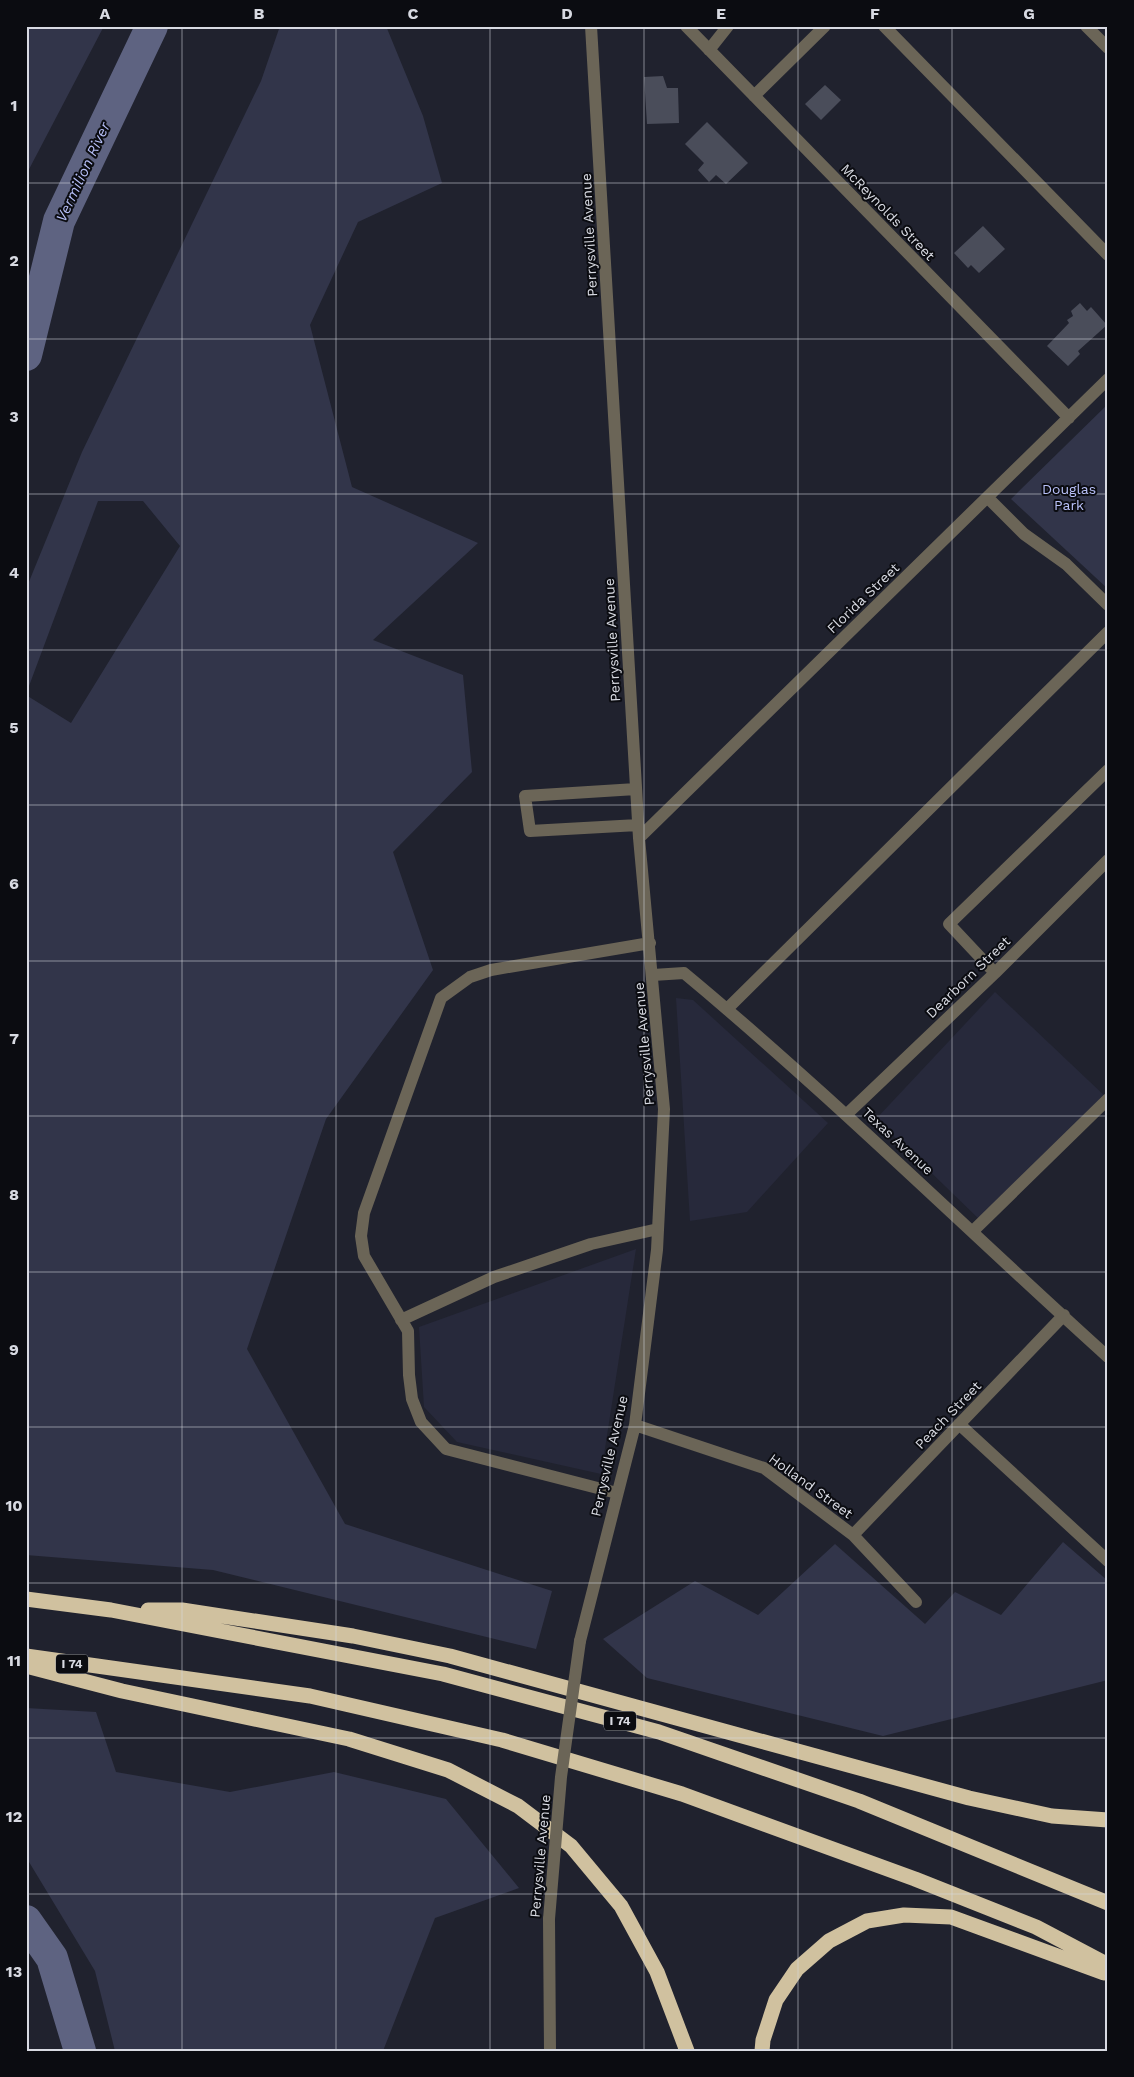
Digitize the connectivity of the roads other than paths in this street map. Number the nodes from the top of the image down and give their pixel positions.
1 (591, 26) edge
2 (686, 26) edge
3 (728, 26) edge
4 (825, 26) edge
5 (884, 26) edge
6 (1086, 26) edge
7 (1108, 48) edge
8 (709, 50) junction
9 (754, 96) junction
10 (1108, 255) edge
11 (1108, 379) edge
12 (1069, 418) junction
13 (988, 498) junction
14 (1108, 605) edge
15 (1108, 632) edge
16 (1108, 770) edge
17 (636, 789) junction
18 (639, 832) junction
19 (1108, 860) edge
20 (650, 943) junction
21 (995, 973) junction
22 (653, 975) junction
23 (727, 1009) junction
24 (1108, 1099) edge
25 (847, 1114) junction
26 (658, 1229) junction
27 (973, 1231) junction
28 (1064, 1315) junction
29 (401, 1320) junction
30 (1108, 1339) edge
31 (1103, 1353) edge
32 (960, 1424) junction
33 (634, 1425) junction
34 (617, 1493) junction
35 (853, 1535) junction
36 (1108, 1561) edge
37 (26, 1599) edge
38 (916, 1602) dead end
39 (111, 1610) junction
40 (26, 1656) edge
41 (26, 1666) edge
42 (1108, 1820) edge
43 (1108, 1904) edge
44 (1108, 1966) edge
45 (1108, 1974) edge
46 (550, 2051) edge
47 (687, 2051) edge
48 (762, 2051) edge

1 - 17 street, Perrysville Avenue
2 - 8 street, McReynolds Street
3 - 8 street
4 - 9 street
5 - 10 street
6 - 7 street
8 - 9 street, McReynolds Street
9 - 12 street, McReynolds Street
11 - 12 street, Florida Street
12 - 13 street, Florida Street
13 - 14 street
13 - 18 street, Florida Street
15 - 23 street
16 - 21 street
17 - 18 street, Perrysville Avenue
17 - 18 street
18 - 20 street, Perrysville Avenue
19 - 21 street, Dearborn Street
20 - 22 street, Perrysville Avenue
20 - 29 street
21 - 25 street, Dearborn Street
22 - 23 street, Texas Avenue
22 - 26 street, Perrysville Avenue
23 - 25 street, Texas Avenue
24 - 27 street
25 - 27 street, Texas Avenue
26 - 29 street
26 - 33 street, Perrysville Avenue
27 - 28 street, Texas Avenue
28 - 31 street, Texas Avenue
28 - 32 street, Peach Street
29 - 34 street
30 - 31 street
32 - 35 street, Peach Street
32 - 36 street
33 - 34 street, Perrysville Avenue
33 - 35 street, Holland Street
34 - 46 street, Perrysville Avenue, bridge
35 - 38 street, Holland Street
37 - 39 highway, I 74
39 - 42 highway
39 - 43 highway, I 74
40 - 44 highway, I 74
41 - 47 highway
45 - 48 highway

